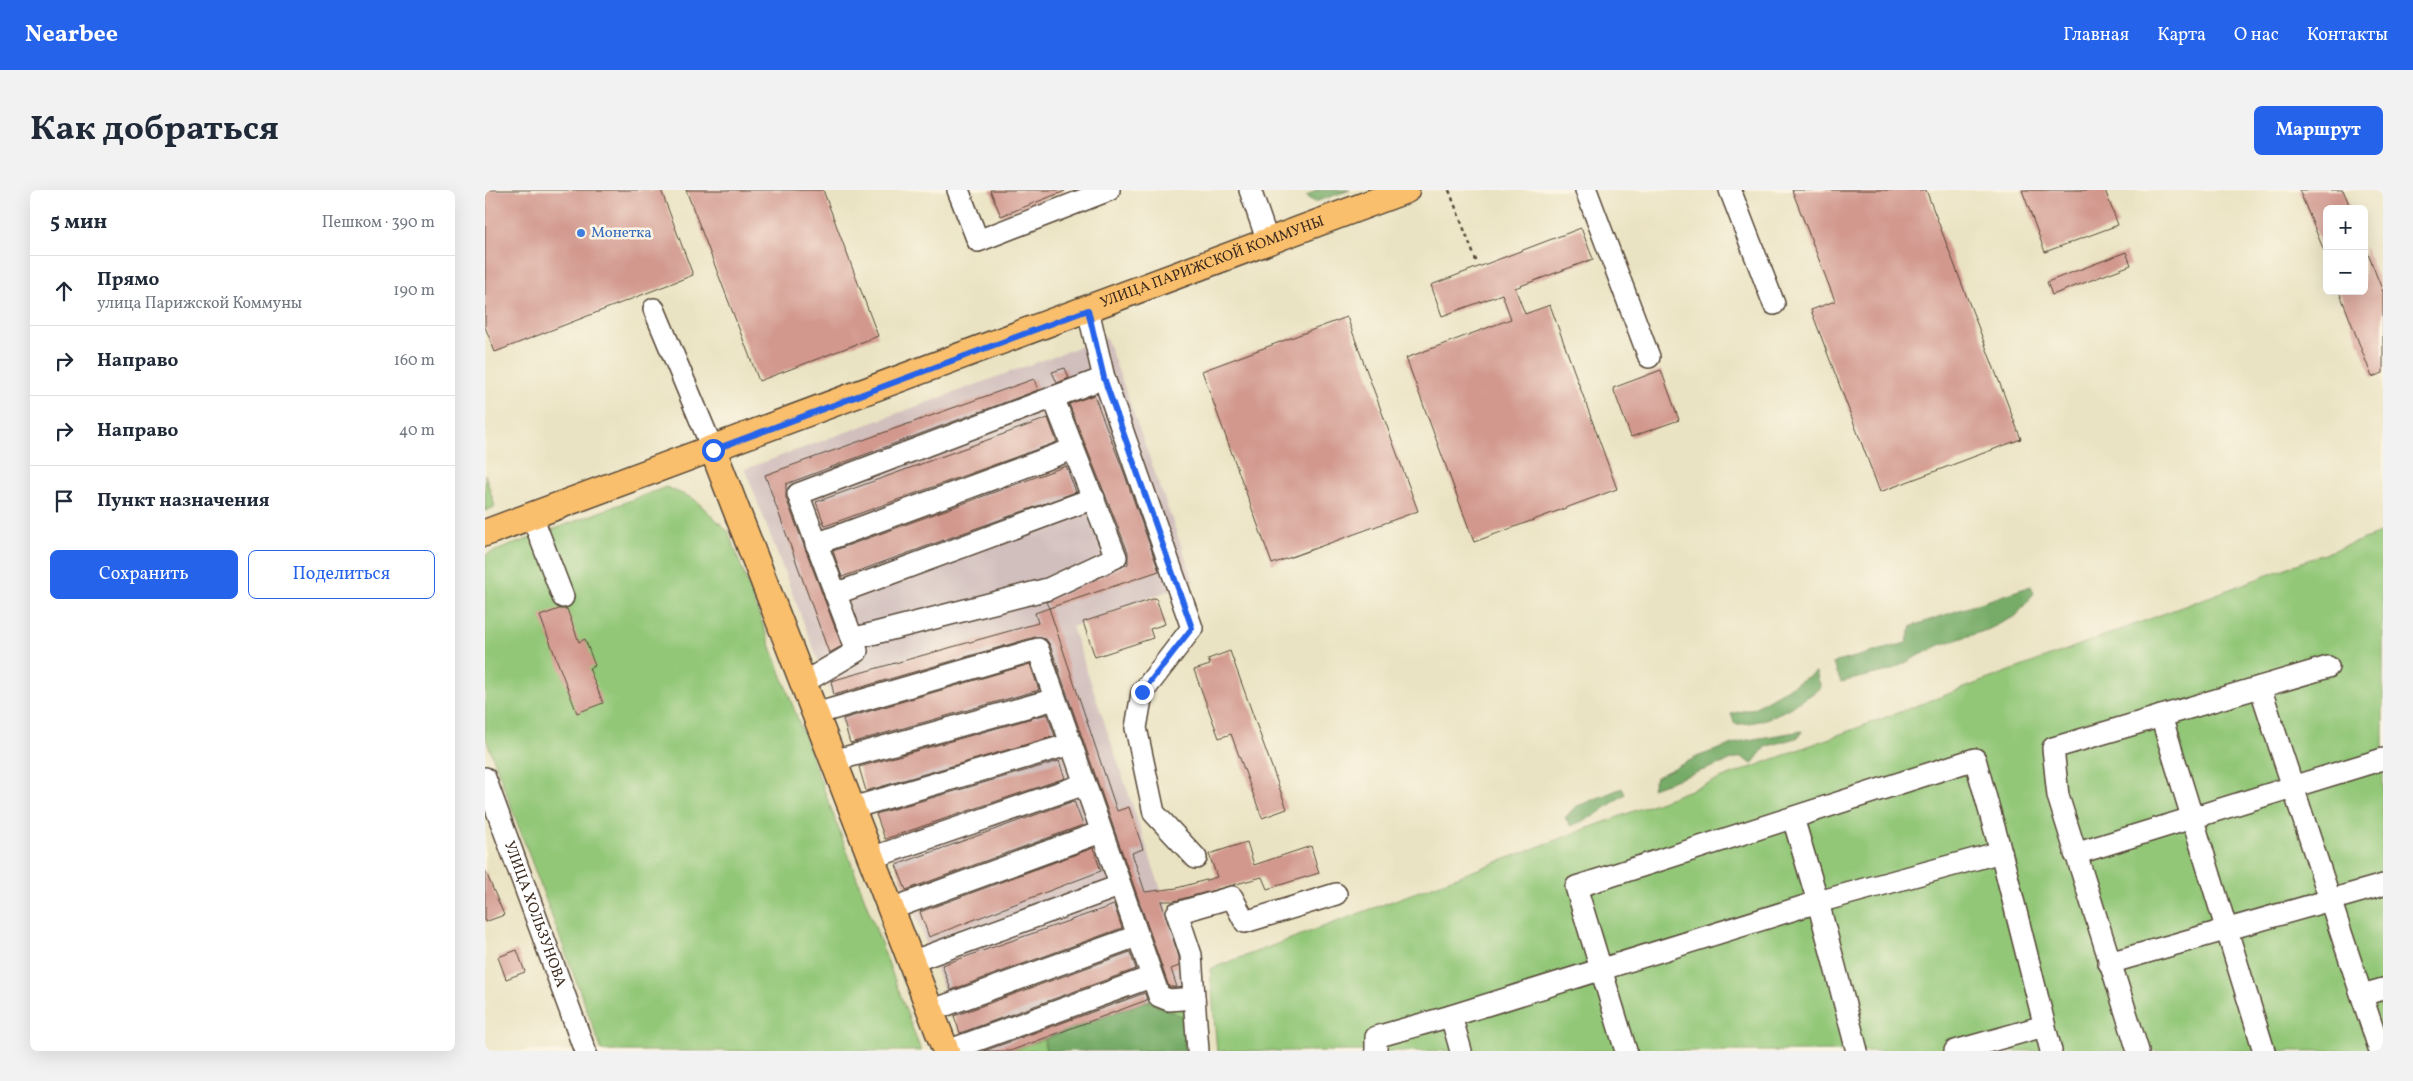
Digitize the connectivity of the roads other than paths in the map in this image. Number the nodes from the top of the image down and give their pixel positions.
1 (959, 190) edge
2 (1109, 190) edge
3 (1249, 190) edge
4 (1406, 190) edge
5 (1586, 190) edge
6 (1730, 190) edge
7 (1269, 242) junction
8 (1774, 304) dead end
9 (654, 309) dead end
10 (1088, 310) junction
11 (1649, 357) dead end
12 (1104, 378) junction
13 (1053, 397) junction
14 (1073, 449) junction
15 (713, 450) junction
16 (1094, 498) junction
17 (532, 516) junction
18 (485, 533) edge
19 (816, 544) junction
20 (835, 594) junction
21 (563, 597) dead end
22 (852, 639) junction
23 (2328, 667) dead end
24 (803, 683) junction
25 (2260, 687) junction
26 (1055, 699) junction
27 (815, 714) junction
28 (2161, 716) junction
29 (1071, 744) junction
30 (2383, 760) edge
31 (833, 761) junction
32 (485, 778) edge
33 (1085, 784) junction
34 (2293, 787) junction
35 (852, 808) junction
36 (1793, 818) junction
37 (2193, 818) junction
38 (1101, 832) junction
39 (2001, 852) junction
40 (2075, 854) junction
41 (871, 858) junction
42 (1196, 858) dead end
43 (2383, 885) edge
44 (1119, 886) junction
45 (1336, 894) dead end
46 (2331, 900) junction
47 (1818, 902) junction
48 (891, 909) junction
49 (2227, 930) junction
50 (1137, 936) junction
51 (911, 962) junction
52 (2109, 963) junction
53 (1601, 969) junction
54 (1151, 977) junction
55 (2383, 989) edge
56 (2362, 995) junction
57 (1194, 998) junction
58 (930, 1011) junction
59 (1451, 1016) junction
60 (2044, 1026) junction
61 (585, 1051) edge
62 (946, 1051) edge
63 (1198, 1051) edge
64 (1376, 1051) edge
65 (1461, 1051) edge
66 (1626, 1051) edge
67 (1857, 1051) edge
68 (1955, 1051) edge
69 (2051, 1051) edge
70 (2137, 1051) edge
71 (2264, 1051) edge
72 (2381, 1051) edge

1 - 2 street
3 - 7 street
4 - 7 main road, УЛИЦА ПАРИЖСКОЙ КОММУНЫ
5 - 11 street
6 - 8 street
7 - 10 main road, УЛИЦА ПАРИЖСКОЙ КОММУНЫ
9 - 15 street
10 - 12 street
10 - 15 main road, УЛИЦА ПАРИЖСКОЙ КОММУНЫ
12 - 13 street
12 - 42 street
13 - 14 street
13 - 19 street
14 - 16 street
14 - 19 street
15 - 17 main road, УЛИЦА ПАРИЖСКОЙ КОММУНЫ
15 - 24 main road
16 - 20 street
16 - 22 street
17 - 18 main road, УЛИЦА ПАРИЖСКОЙ КОММУНЫ
17 - 21 street
19 - 20 street
20 - 22 street
22 - 24 street
23 - 25 street
24 - 27 main road
25 - 28 street
25 - 34 street
26 - 27 street
26 - 29 street
26 - 31 street
27 - 31 main road
28 - 37 street
28 - 40 street
29 - 33 street
29 - 35 street
30 - 34 street
31 - 35 main road
32 - 61 street, УЛИЦА ХОЛЬЗУНОВА
33 - 38 street
33 - 41 street
34 - 37 street
34 - 46 street
35 - 41 main road
36 - 39 street
36 - 47 street
36 - 53 street
37 - 40 street
37 - 49 street
38 - 44 street
38 - 48 street
39 - 47 street
39 - 60 street
40 - 52 street
41 - 48 main road
43 - 46 street
44 - 50 street
44 - 51 street
45 - 57 street
46 - 49 street
46 - 56 street
47 - 53 street
47 - 67 street
48 - 51 main road
49 - 52 street
49 - 71 street
50 - 54 street
50 - 58 street
51 - 58 main road
52 - 70 street
53 - 59 street
53 - 66 street
54 - 57 street
54 - 62 street
55 - 56 street
56 - 72 street
57 - 63 street
58 - 62 main road
59 - 64 street
59 - 65 street
60 - 68 street
60 - 69 street

